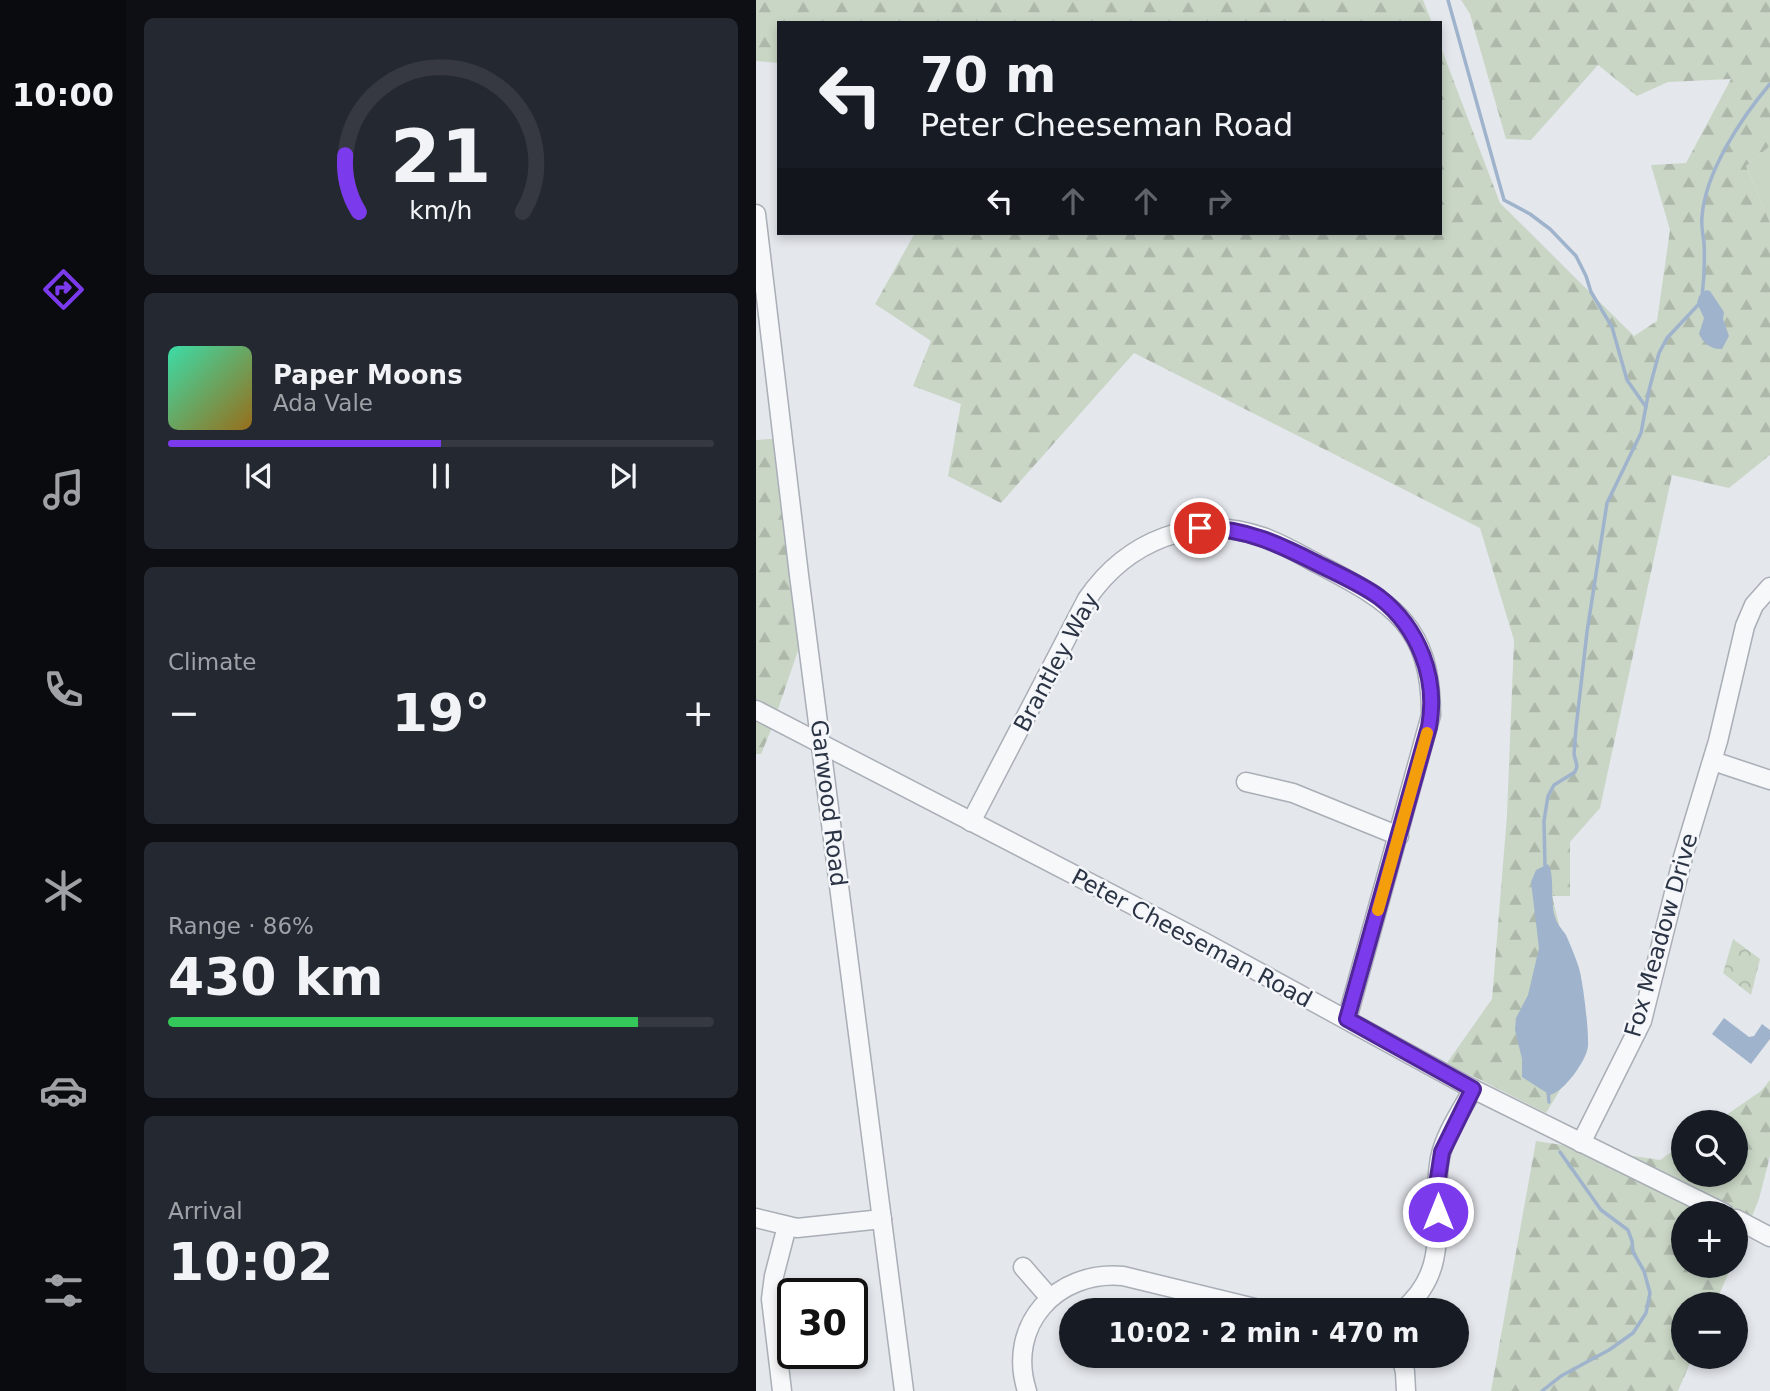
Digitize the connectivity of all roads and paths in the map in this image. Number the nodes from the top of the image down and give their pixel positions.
1 (756, 214) edge
2 (1770, 587) edge
3 (756, 710) edge
4 (821, 743) junction
5 (1713, 761) junction
6 (1770, 780) edge
7 (1246, 782) dead end
8 (971, 822) junction
9 (1399, 836) junction
10 (1347, 1019) junction
11 (1473, 1089) junction
12 (1581, 1143) junction
13 (1700, 1201) edge
14 (756, 1218) edge
15 (882, 1219) junction
16 (1748, 1225) edge
17 (787, 1226) junction
18 (1770, 1237) edge
19 (1023, 1267) dead end
20 (1050, 1298) junction
21 (1216, 1298) edge
22 (1414, 1298) edge
23 (1404, 1368) edge
24 (782, 1391) edge
25 (904, 1391) edge
26 (1027, 1391) edge
27 (1406, 1391) edge

1 - 4 street, Garwood Road
2 - 5 street, Fox Meadow Drive
3 - 4 street, Peter Cheeseman Road
4 - 8 street, Peter Cheeseman Road
4 - 15 street, Garwood Road
5 - 6 street
5 - 12 street, Fox Meadow Drive
7 - 9 street
8 - 9 street, Brantley Way
8 - 10 street, Peter Cheeseman Road
9 - 10 street, Brantley Way
10 - 11 street, Peter Cheeseman Road
11 - 12 street, Peter Cheeseman Road
11 - 22 street
12 - 13 street, Peter Cheeseman Road
14 - 17 street
15 - 17 street
15 - 25 street, Garwood Road
16 - 18 street
17 - 24 street
19 - 20 street
20 - 21 street
20 - 26 street
23 - 27 street

